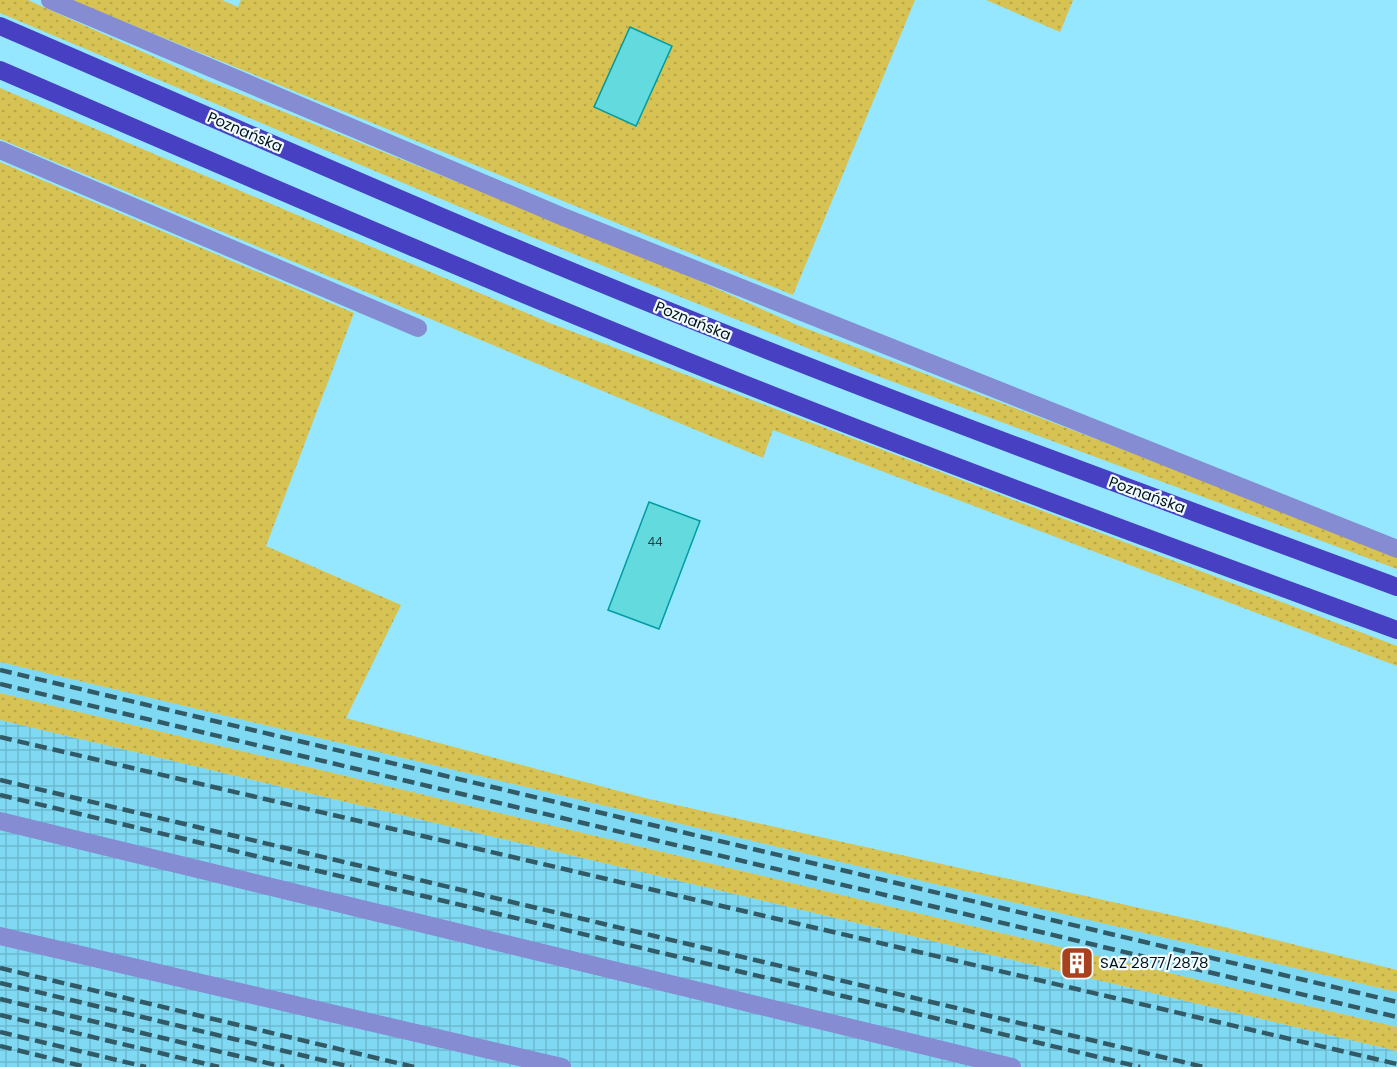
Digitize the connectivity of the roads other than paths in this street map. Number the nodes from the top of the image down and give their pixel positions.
1 (50, 0) edge
2 (0, 26) edge
3 (0, 70) edge
4 (0, 150) edge
5 (418, 328) dead end
6 (1397, 549) edge
7 (1397, 587) edge
8 (1397, 630) edge
9 (0, 821) edge
10 (0, 936) edge
11 (562, 1067) edge
12 (1012, 1067) edge

1 - 6 street
2 - 7 main road, Poznańska
3 - 8 main road
4 - 5 street
9 - 12 street
10 - 11 street

